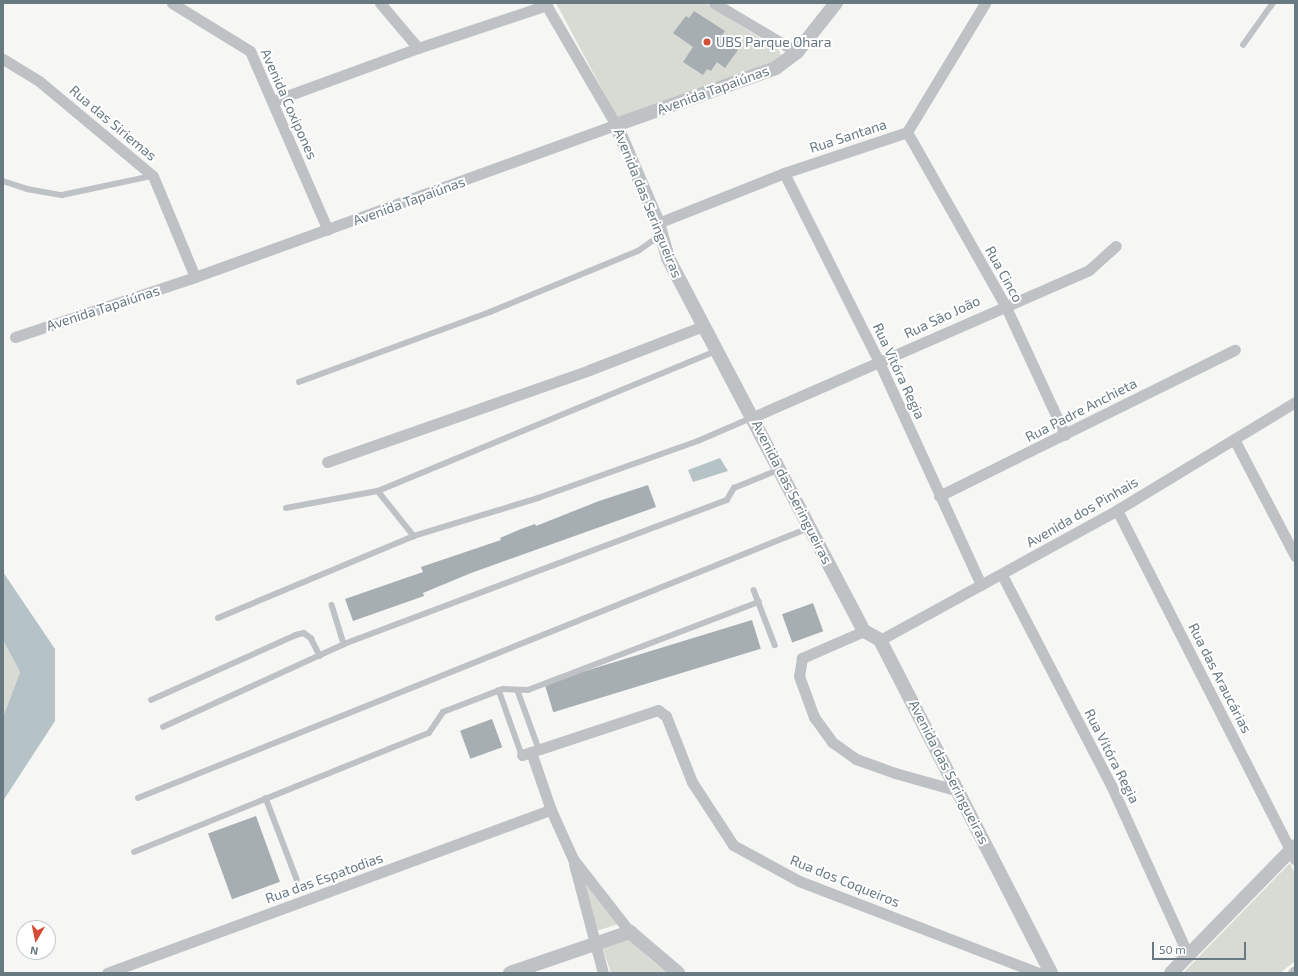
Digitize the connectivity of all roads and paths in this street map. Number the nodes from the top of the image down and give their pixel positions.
1 (172, 3) edge
2 (380, 3) edge
3 (714, 3) edge
4 (836, 3) edge
5 (985, 3) edge
6 (1273, 3) edge
7 (546, 4) edge
8 (1243, 45) dead end
9 (418, 48) junction
10 (797, 52) junction
11 (3, 59) edge
12 (273, 100) junction
13 (616, 126) junction
14 (907, 132) junction
15 (784, 173) junction
16 (152, 176) junction
17 (3, 181) edge
18 (660, 229) junction
19 (328, 230) junction
20 (1116, 246) dead end
21 (195, 277) junction
22 (1005, 305) junction
23 (703, 326) junction
24 (15, 337) dead end
25 (1235, 350) dead end
26 (716, 351) junction
27 (879, 362) junction
28 (299, 382) dead end
29 (1295, 402) edge
30 (753, 417) junction
31 (1065, 436) junction
32 (1235, 441) junction
33 (327, 462) dead end
34 (780, 469) junction
35 (378, 491) junction
36 (939, 496) junction
37 (286, 508) dead end
38 (1117, 510) junction
39 (810, 528) junction
40 (414, 536) junction
41 (1295, 556) edge
42 (1002, 575) junction
43 (981, 585) junction
44 (754, 590) dead end
45 (759, 602) junction
46 (332, 605) dead end
47 (218, 618) dead end
48 (864, 631) junction
49 (880, 640) junction
50 (344, 644) junction
51 (775, 646) dead end
52 (320, 656) junction
53 (499, 690) junction
54 (518, 691) junction
55 (151, 700) dead end
56 (163, 727) dead end
57 (531, 752) junction
58 (959, 791) junction
59 (138, 798) dead end
60 (266, 798) junction
61 (550, 810) junction
62 (1294, 851) edge
63 (134, 852) dead end
64 (573, 859) junction
65 (297, 879) dead end
66 (630, 932) junction
67 (594, 943) junction
68 (1188, 955) junction
69 (107, 973) edge
70 (510, 973) edge
71 (603, 973) edge
72 (678, 973) edge
73 (1039, 973) edge
74 (1051, 973) edge
75 (1171, 973) edge

1 - 12 street, Avenida Coxipones
2 - 9 street
3 - 10 street
4 - 10 street, Avenida Tapaiúnas
5 - 14 street, Rua Santana
6 - 8 lane
7 - 9 street
7 - 13 street, Avenida das Seringueiras
9 - 12 street
10 - 13 street, Avenida Tapaiúnas
11 - 16 street, Rua das Siriemas
12 - 19 street, Avenida Coxipones
13 - 18 street, Avenida das Seringueiras
13 - 19 street, Avenida Tapaiúnas
14 - 15 street, Rua Santana
14 - 22 street, Rua Cinco
15 - 18 street, Rua Santana
15 - 27 street, Rua Vitóra Regia
16 - 17 lane
16 - 21 street, Rua das Siriemas
18 - 23 street, Avenida das Seringueiras
18 - 28 lane
19 - 21 street, Avenida Tapaiúnas
20 - 22 street, Rua São João
21 - 24 street, Avenida Tapaiúnas
22 - 27 street, Rua São João
22 - 31 street, Rua Cinco
23 - 26 street, Avenida das Seringueiras
23 - 33 street
25 - 31 street, Rua Padre Anchieta
26 - 30 street, Avenida das Seringueiras
26 - 35 lane
27 - 30 street, Rua São João
27 - 36 street, Rua Vitóra Regia
29 - 32 street, Avenida dos Pinhais
30 - 34 street, Avenida das Seringueiras
30 - 40 lane
31 - 36 street, Rua Padre Anchieta
32 - 38 street, Avenida dos Pinhais
32 - 41 street
34 - 39 street, Avenida das Seringueiras
34 - 50 lane
35 - 37 lane
35 - 40 lane
36 - 43 street, Rua Vitóra Regia
38 - 42 street, Avenida dos Pinhais
38 - 62 street, Rua das Araucárias
39 - 48 street, Avenida das Seringueiras
39 - 59 lane
40 - 47 lane
42 - 43 street, Avenida dos Pinhais
42 - 68 street, Rua Vitóra Regia
43 - 49 street, Avenida dos Pinhais
44 - 45 lane
45 - 51 lane
45 - 54 lane
46 - 50 lane
48 - 49 street
48 - 58 street
49 - 58 street, Avenida das Seringueiras
50 - 52 lane
52 - 55 lane
52 - 56 lane
53 - 54 lane
53 - 57 lane
53 - 60 lane
54 - 57 lane
57 - 61 street
57 - 73 street, Rua dos Coqueiros
58 - 74 street, Avenida das Seringueiras
60 - 63 lane
60 - 65 lane
61 - 64 street
61 - 69 street, Rua das Espatodias
62 - 68 street
64 - 66 street
64 - 67 street
66 - 67 street
66 - 72 street
67 - 70 street
67 - 71 street
68 - 75 street

